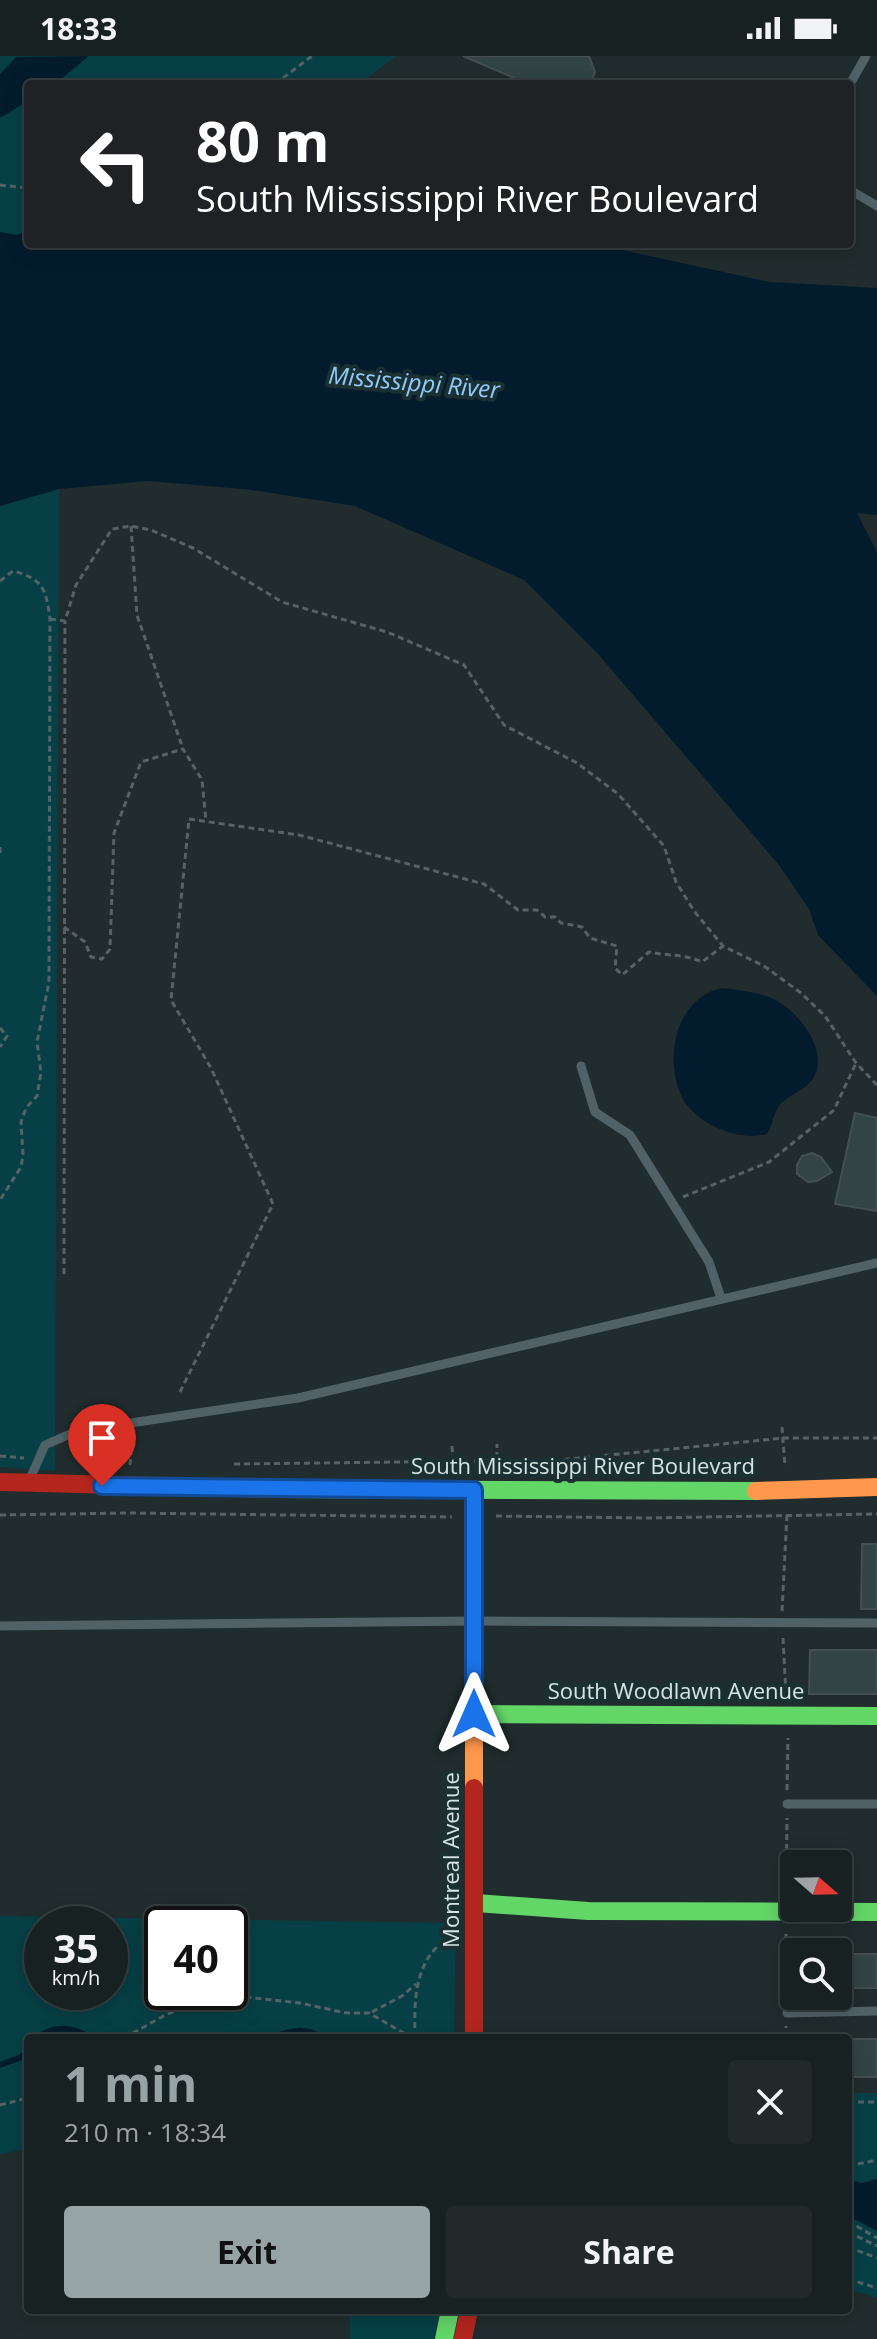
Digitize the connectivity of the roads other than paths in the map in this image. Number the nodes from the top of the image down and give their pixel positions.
1 (866, 56) edge
2 (852, 80) edge
3 (854, 192) edge
4 (877, 206) edge
5 (581, 1066) dead end
6 (877, 1263) edge
7 (721, 1298) junction
8 (0, 1482) edge
9 (27, 1485) junction
10 (877, 1487) edge
11 (474, 1490) junction
12 (475, 1621) junction
13 (877, 1623) edge
14 (0, 1626) edge
15 (474, 1714) junction
16 (877, 1716) edge
17 (787, 1804) road end
18 (877, 1804) edge
19 (476, 1903) junction
20 (877, 1912) edge
21 (877, 2011) edge
22 (787, 2013) dead end
23 (474, 2034) edge
24 (449, 2314) edge
25 (468, 2314) edge
26 (444, 2339) edge
27 (463, 2339) edge

1 - 2 lane
3 - 4 lane
5 - 7 lane
6 - 7 lane
7 - 9 lane
8 - 9 street, South Mississippi River Boulevard
9 - 11 street, South Mississippi River Boulevard
10 - 11 street, South Mississippi River Boulevard
11 - 12 street, Montreal Avenue
12 - 13 lane
12 - 14 lane
12 - 15 street, Montreal Avenue
15 - 16 street, South Woodlawn Avenue
15 - 19 street, Montreal Avenue
17 - 18 lane
19 - 20 street
19 - 23 street, Montreal Avenue
21 - 22 lane
24 - 26 street
25 - 27 street

